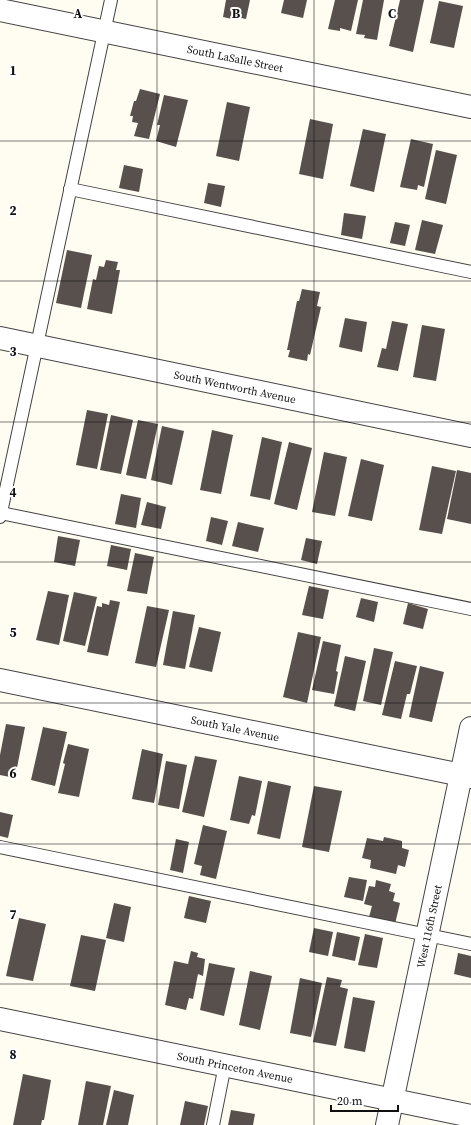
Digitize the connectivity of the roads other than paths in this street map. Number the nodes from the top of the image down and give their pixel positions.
1 (111, 0) edge
2 (0, 10) edge
3 (104, 31) junction
4 (471, 107) edge
5 (70, 189) junction
6 (471, 272) edge
7 (0, 338) edge
8 (37, 345) junction
9 (471, 436) edge
10 (0, 515) edge
11 (471, 608) edge
12 (0, 680) edge
13 (471, 728) edge
14 (466, 776) edge
15 (0, 848) edge
16 (427, 935) junction
17 (471, 944) edge
18 (0, 1019) edge
19 (225, 1065) junction
20 (392, 1100) junction
21 (471, 1116) edge
22 (212, 1125) edge
23 (387, 1125) edge

1 - 3 lane
2 - 3 street, South LaSalle Street
3 - 4 street, South LaSalle Street
3 - 5 lane
5 - 6 lane
5 - 8 lane
7 - 8 street, South Wentworth Avenue
8 - 9 street, South Wentworth Avenue
8 - 10 lane
10 - 11 lane
12 - 14 street, South Yale Avenue
13 - 14 street, West 116th Street
14 - 16 street, West 116th Street
15 - 16 lane
16 - 17 lane
16 - 20 street, West 116th Street
18 - 19 street, South Princeton Avenue
19 - 20 street, South Princeton Avenue
19 - 22 lane
20 - 21 street, South Princeton Avenue
20 - 23 street, West 116th Street

